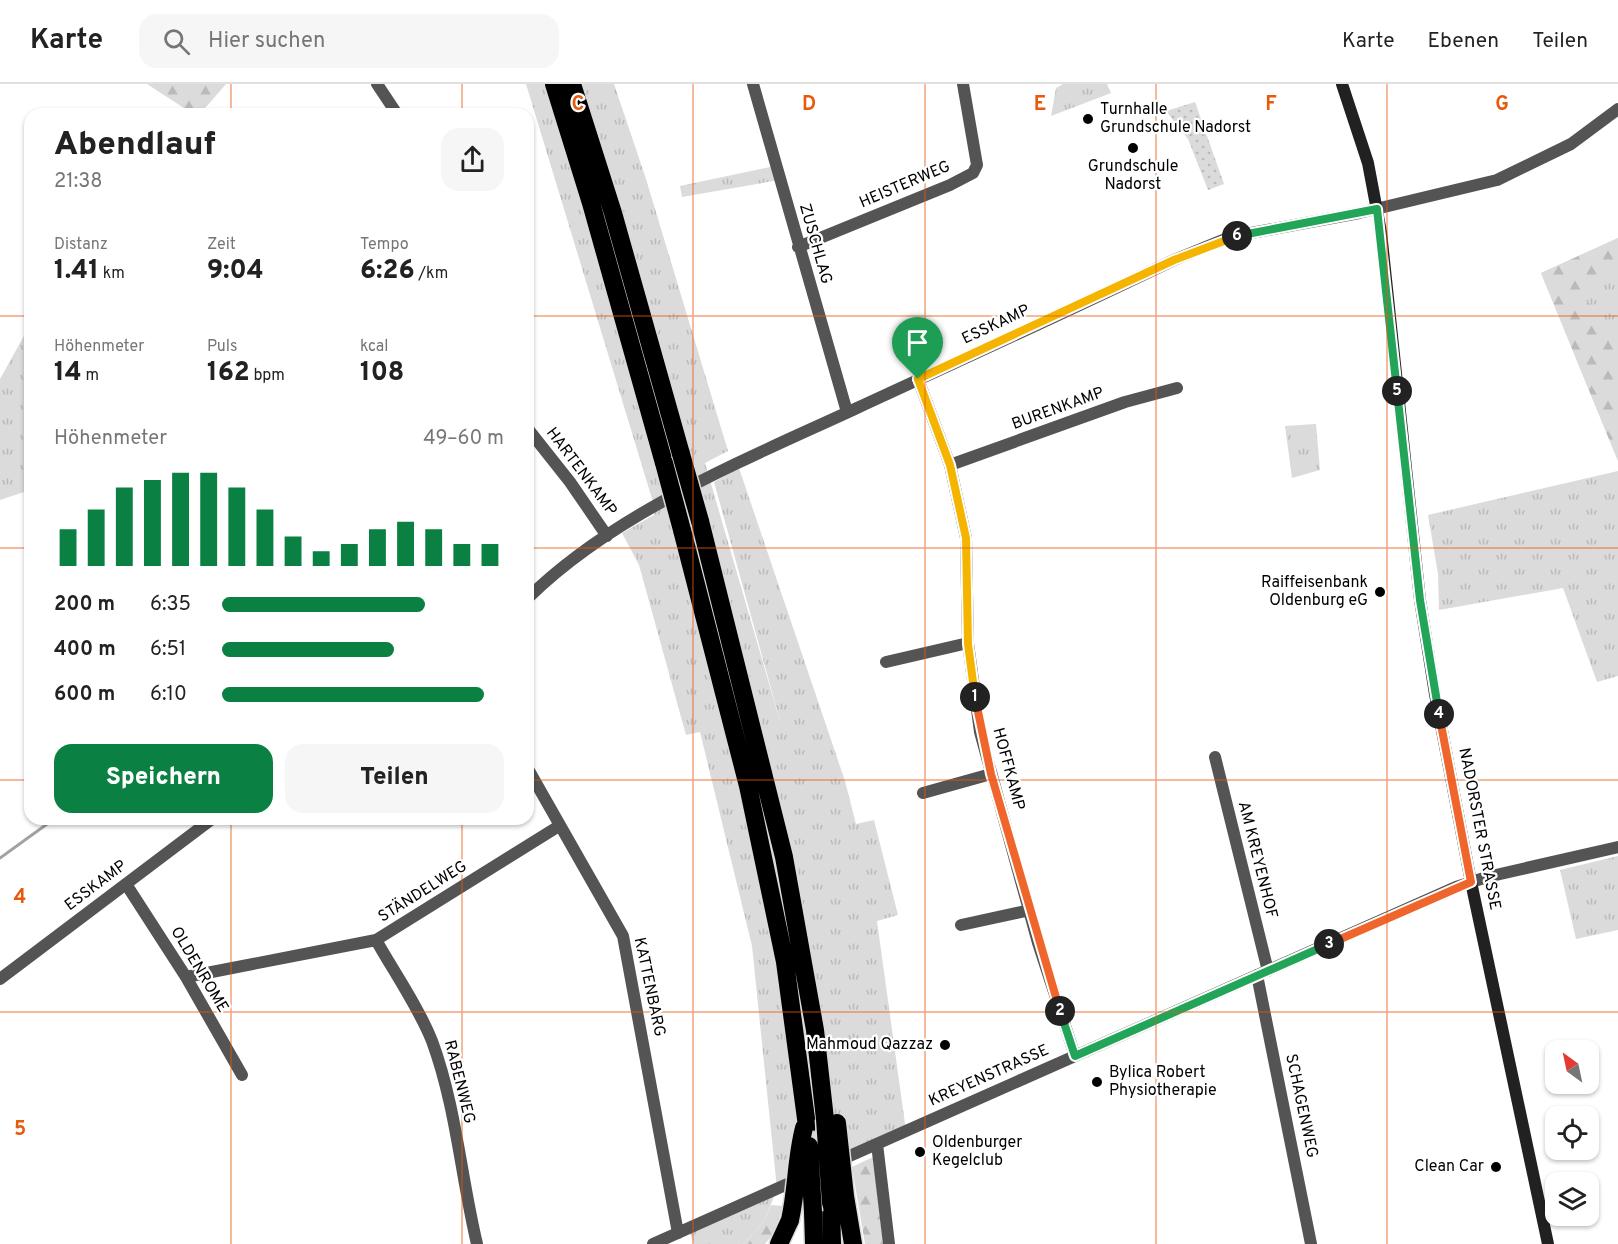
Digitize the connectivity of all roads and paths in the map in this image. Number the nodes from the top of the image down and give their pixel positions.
1 (377, 84) edge
2 (554, 84) edge
3 (572, 84) edge
4 (753, 84) edge
5 (963, 84) edge
6 (1342, 84) edge
7 (393, 108) edge
8 (1618, 109) edge
9 (1377, 209) junction
10 (798, 248) junction
11 (918, 379) junction
12 (1177, 388) dead end
13 (847, 412) junction
14 (534, 437) edge
15 (950, 465) junction
16 (607, 536) junction
17 (534, 591) edge
18 (968, 644) junction
19 (886, 662) dead end
20 (1215, 757) dead end
21 (991, 774) junction
22 (534, 780) edge
23 (923, 793) dead end
24 (204, 825) edge
25 (559, 826) junction
26 (1618, 847) edge
27 (1471, 882) junction
28 (126, 884) junction
29 (1030, 910) junction
30 (962, 926) dead end
31 (376, 940) junction
32 (1263, 973) junction
33 (186, 977) junction
34 (0, 979) edge
35 (1075, 1056) junction
36 (242, 1075) dead end
37 (806, 1125) junction
38 (877, 1144) junction
39 (838, 1199) junction
40 (678, 1233) junction
41 (1549, 1242) edge
42 (477, 1244) edge
43 (653, 1244) edge
44 (779, 1244) edge
45 (814, 1244) edge
46 (832, 1244) edge
47 (853, 1244) edge
48 (889, 1244) edge
49 (1311, 1244) edge

1 - 7 street
2 - 37 highway, bridge
3 - 39 highway, bridge
4 - 10 street, ZUSCHLAG
5 - 10 street, HEISTERWEG
6 - 9 street, NADORSTER STRASSE
8 - 9 street, ESSKAMP
9 - 11 street, ESSKAMP
9 - 27 street, NADORSTER STRASSE
10 - 13 street, ZUSCHLAG
11 - 13 street, ESSKAMP
11 - 15 street, HOFFKAMP
12 - 15 street, BURENKAMP
13 - 16 street, ESSKAMP
14 - 16 street, HARTENKAMP
15 - 18 street, HOFFKAMP
16 - 17 street, ESSKAMP
18 - 19 street
18 - 21 street, HOFFKAMP
20 - 32 street, AM KREYENHOF
21 - 23 street
21 - 29 street, HOFFKAMP
22 - 25 street, KATTENBARG
24 - 28 street, ESSKAMP
25 - 31 street, STÄNDELWEG
25 - 40 street, KATTENBARG
26 - 27 street, KREYENSTRASSE
27 - 32 street, KREYENSTRASSE
27 - 41 street, NADORSTER STRASSE
28 - 33 street, OLDENROME
28 - 34 street, ESSKAMP
29 - 30 street
29 - 35 street, HOFFKAMP
31 - 33 street, STÄNDELWEG
31 - 42 street, RABENWEG
32 - 35 street, KREYENSTRASSE
32 - 49 street, SCHAGENWEG
33 - 36 street, OLDENROME
35 - 38 street, KREYENSTRASSE
37 - 44 highway, bridge
37 - 45 highway, bridge
38 - 40 street, KREYENSTRASSE
38 - 48 street
39 - 46 highway
39 - 47 highway
40 - 43 street, KREYENSTRASSE

